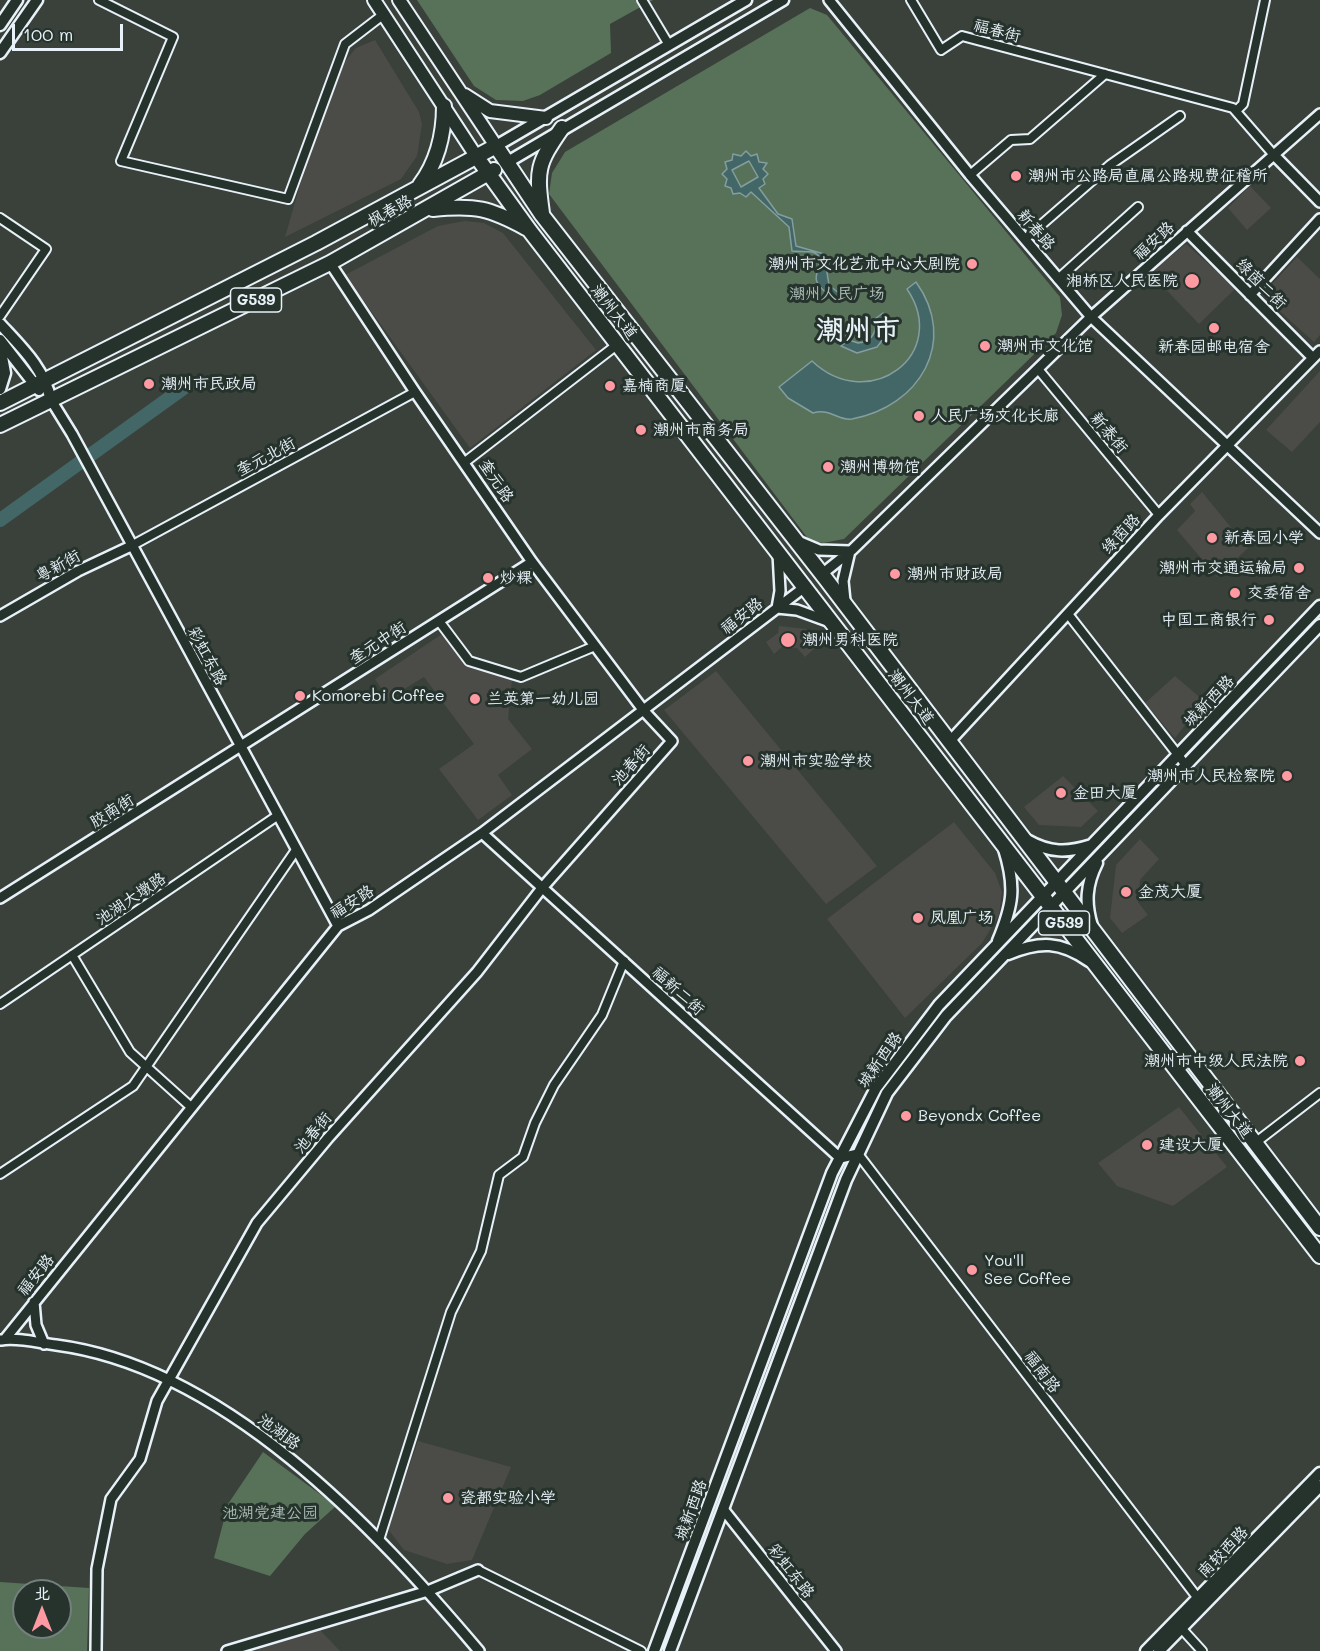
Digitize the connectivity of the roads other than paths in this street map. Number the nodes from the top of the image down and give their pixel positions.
1 (17, 0) edge
2 (37, 0) edge
3 (99, 0) edge
4 (374, 0) edge
5 (399, 0) edge
6 (642, 0) edge
7 (746, 0) edge
8 (783, 0) edge
9 (829, 0) edge
10 (911, 0) edge
11 (1265, 0) edge
12 (384, 14) junction
13 (0, 25) edge
14 (669, 45) junction
15 (0, 53) edge
16 (1105, 74) junction
17 (461, 93) junction
18 (444, 106) junction
19 (1236, 111) junction
20 (1320, 114) edge
21 (1180, 116) dead end
22 (546, 118) junction
23 (562, 128) junction
24 (496, 146) junction
25 (1274, 154) junction
26 (476, 156) junction
27 (506, 163) junction
28 (488, 174) junction
29 (970, 175) junction
30 (418, 188) junction
31 (1320, 202) edge
32 (1138, 207) dead end
33 (428, 209) junction
34 (542, 215) junction
35 (0, 218) edge
36 (1320, 219) edge
37 (530, 231) junction
38 (1187, 231) junction
39 (1024, 239) junction
40 (330, 263) junction
41 (1058, 279) junction
42 (1250, 295) junction
43 (0, 316) edge
44 (1091, 317) junction
45 (0, 324) edge
46 (0, 340) edge
47 (618, 344) junction
48 (0, 346) edge
49 (1317, 355) edge
50 (1038, 369) junction
51 (40, 382) junction
52 (0, 389) edge
53 (415, 392) junction
54 (51, 400) junction
55 (0, 403) edge
56 (0, 426) edge
57 (1229, 447) junction
58 (465, 462) junction
59 (1159, 515) junction
60 (1320, 533) edge
61 (796, 540) junction
62 (131, 546) junction
63 (777, 548) junction
64 (850, 552) junction
65 (532, 562) junction
66 (826, 571) junction
67 (806, 586) junction
68 (845, 604) junction
69 (1320, 606) edge
70 (777, 608) junction
71 (1068, 614) junction
72 (0, 616) edge
73 (439, 621) junction
74 (835, 624) junction
75 (1320, 625) edge
76 (595, 646) junction
77 (644, 711) junction
78 (950, 741) junction
79 (240, 749) junction
80 (1182, 760) junction
81 (277, 816) junction
82 (482, 833) junction
83 (1023, 838) junction
84 (1002, 843) junction
85 (1095, 843) junction
86 (296, 850) junction
87 (1101, 854) junction
88 (542, 888) junction
89 (1061, 888) junction
90 (0, 898) edge
91 (1048, 903) junction
92 (338, 926) junction
93 (1093, 929) junction
94 (994, 949) junction
95 (1005, 955) junction
96 (72, 956) junction
97 (624, 961) junction
98 (1096, 966) junction
99 (0, 1004) edge
100 (146, 1068) junction
101 (1320, 1093) edge
102 (191, 1107) junction
103 (1255, 1143) junction
104 (858, 1154) junction
105 (840, 1158) junction
106 (0, 1174) edge
107 (1320, 1228) edge
108 (1320, 1256) edge
109 (34, 1302) junction
110 (3, 1339) edge
111 (44, 1344) junction
112 (170, 1380) junction
113 (1320, 1473) edge
114 (1320, 1486) edge
115 (723, 1509) junction
116 (379, 1540) junction
117 (478, 1570) joint
118 (428, 1591) junction
119 (1202, 1603) junction
120 (1182, 1629) junction
121 (96, 1651) edge
122 (227, 1651) edge
123 (479, 1651) edge
124 (641, 1651) edge
125 (654, 1651) edge
126 (670, 1651) edge
127 (836, 1651) edge
128 (1146, 1651) edge
129 (1159, 1651) edge
130 (1202, 1651) edge

1 - 13 main road
2 - 15 main road
3 - 12 street
4 - 12 main road
5 - 17 main road
6 - 14 street
7 - 14 main road, 枫春路
8 - 23 main road, 枫春路
9 - 29 street, 新春路
10 - 16 street, 福春街
11 - 19 street
12 - 18 main road
14 - 22 main road, 枫春路
16 - 19 street, 福春街
16 - 29 street
17 - 22 main road
17 - 24 main road
18 - 26 main road
18 - 30 highway
19 - 25 street, 福春街
20 - 25 street, 福安路
21 - 39 street
22 - 24 main road, 枫春路
23 - 27 main road, 枫春路
23 - 34 highway
24 - 26 highway, 枫春路 / G539
24 - 27 highway, 潮州大道 / G539
25 - 31 street
25 - 38 street, 福安路
26 - 28 highway, 潮州大道 / G539
26 - 30 highway, 枫春路 / G539
27 - 28 highway, 枫春路 / G539
27 - 34 highway, 潮州大道 / G539
28 - 33 highway, 枫春路 / G539
28 - 37 highway, 潮州大道 / G539
29 - 39 street, 新春路
30 - 51 highway, 枫春路 / G539
32 - 41 street
33 - 37 highway
33 - 40 highway, 枫春路 / G539
34 - 61 highway, 潮州大道 / G539
35 - 43 street
36 - 42 street
37 - 47 highway, 潮州大道 / G539
38 - 42 street, 绿茵二街
38 - 44 street, 福安路
39 - 41 street, 新春路
40 - 53 street, 奎元路
40 - 54 highway, 枫春路 / G539
41 - 44 street, 新春路
42 - 49 street, 绿茵二街
44 - 50 street, 福安路
44 - 57 street, 新春路
45 - 51 main road
46 - 51 main road
47 - 58 street
47 - 63 highway, 潮州大道 / G539
48 - 52 main road
49 - 57 street, 绿茵路
50 - 59 street, 新泰街
50 - 64 street, 福安路
51 - 54 main road
51 - 55 highway, 枫春路 / G539
53 - 58 street, 奎元路
53 - 62 street, 奎元北街
54 - 56 highway, 枫春路 / G539
54 - 62 street, 彩虹东路
57 - 59 street, 绿茵路
57 - 60 street, 新春路
58 - 65 street, 奎元路
59 - 71 street, 绿茵路
61 - 64 street
61 - 66 highway, 潮州大道 / G539
62 - 72 street, 粤新街
62 - 79 street, 彩虹东路
63 - 67 highway, 潮州大道 / G539
63 - 70 street
64 - 66 street, 福安路
64 - 68 street
65 - 73 street, 奎元中街
65 - 76 street, 奎元路
66 - 68 highway, 潮州大道 / G539
67 - 70 street, 福安路
67 - 74 highway, 潮州大道 / G539
68 - 78 highway, 潮州大道 / G539
69 - 80 main road, 城新西路
70 - 74 street
70 - 77 street, 福安路
71 - 78 street, 绿茵路
71 - 80 street
73 - 76 street
73 - 79 street, 奎元中街
74 - 84 highway, 潮州大道 / G539
75 - 80 main road, 城新西路
76 - 77 street, 奎元路
77 - 82 street, 福安路
77 - 88 street, 池春街
78 - 83 highway, 潮州大道 / G539
79 - 81 street, 彩虹东路
79 - 90 street, 胶南街
80 - 85 main road, 城新西路
80 - 87 main road, 城新西路
81 - 86 street, 彩虹东路
81 - 96 street, 池湖大墩路
82 - 88 street, 福新二街
82 - 92 street, 福安路
83 - 85 main road
83 - 89 highway, 潮州大道 / G539
84 - 91 highway, 潮州大道 / G539
84 - 94 main road
85 - 89 main road, 城新西路
86 - 92 street, 彩虹东路
86 - 100 street
87 - 89 main road, 城新西路
87 - 93 main road
88 - 97 street, 福新二街
88 - 112 street, 池春街
89 - 91 main road, 城新西路
89 - 93 highway, 潮州大道 / G539
91 - 94 main road, 城新西路
91 - 95 main road, 城新西路
91 - 98 highway, 潮州大道 / G539
92 - 102 street, 福安路
93 - 103 highway, 潮州大道 / G539
94 - 105 main road, 城新西路
95 - 98 main road
95 - 104 main road, 城新西路
96 - 99 street, 池湖大墩路
96 - 100 street
97 - 105 street, 福新二街
97 - 116 street
98 - 108 highway, 潮州大道 / G539
100 - 102 street
100 - 106 street
101 - 103 street
102 - 109 street, 福安路
103 - 107 highway, 潮州大道 / G539
104 - 105 street
104 - 115 main road, 城新西路
104 - 119 street, 福南路
105 - 125 main road, 城新西路
109 - 110 street, 福安路
109 - 111 street
110 - 111 street, 池湖路
111 - 112 street, 池湖路
112 - 116 street, 池湖路
112 - 121 street, 池春街
113 - 119 main road, 南较西路
114 - 119 main road, 南较西路
115 - 126 main road, 城新西路
115 - 127 street, 彩虹东路
116 - 118 street, 池湖路
117 - 118 street
117 - 124 street
118 - 122 street
118 - 123 street, 池湖路
119 - 120 main road, 南较西路
119 - 128 main road, 南较西路
120 - 129 main road, 南较西路
120 - 130 street

